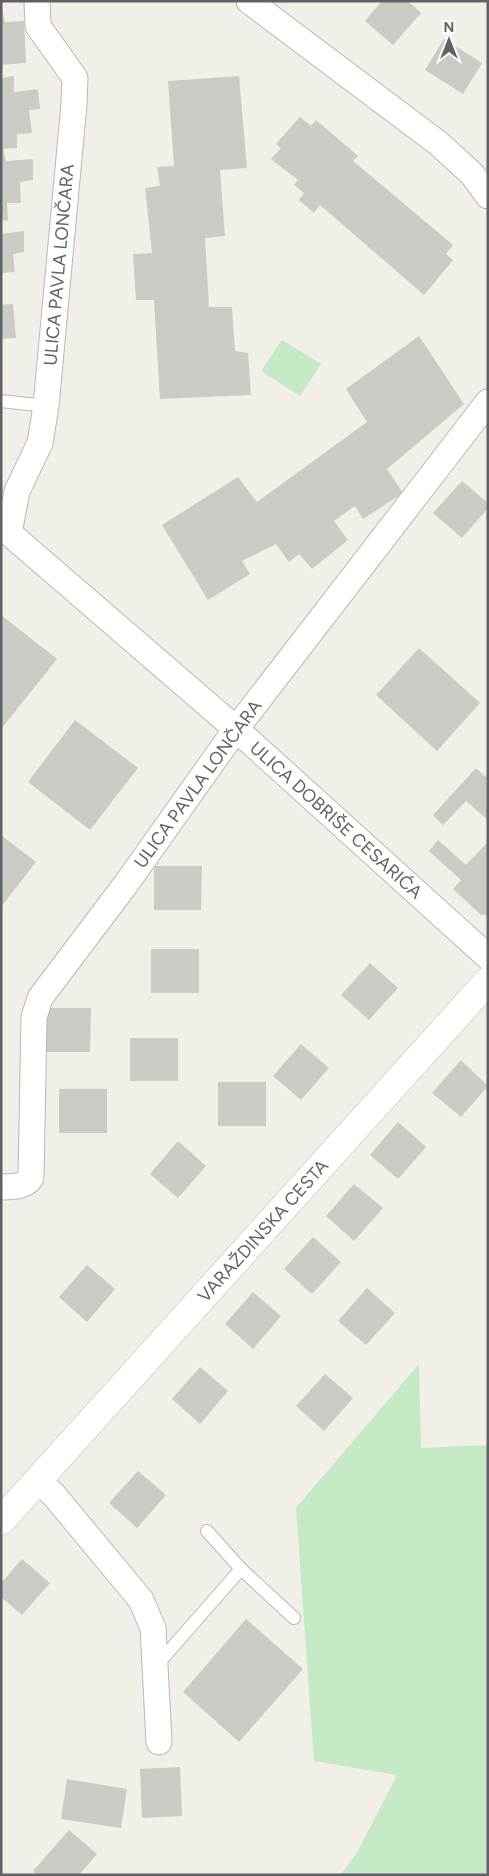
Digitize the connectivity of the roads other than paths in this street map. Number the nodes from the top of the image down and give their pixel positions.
1 (37, 1) edge
2 (249, 1) edge
3 (488, 196) edge
4 (1, 401) edge
5 (488, 402) edge
6 (46, 406) junction
7 (5, 531) edge
8 (236, 729) junction
9 (488, 957) edge
10 (488, 981) edge
11 (1, 1187) edge
12 (38, 1481) junction
13 (1, 1521) edge
14 (207, 1531) dead end
15 (241, 1569) junction
16 (294, 1618) dead end
17 (156, 1666) junction
18 (159, 1742) dead end

1 - 6 street, ULICA PAVLA LONČARA
2 - 3 street
4 - 6 lane
5 - 8 street, ULICA PAVLA LONČARA
6 - 7 street, ULICA PAVLA LONČARA
7 - 8 street, ULICA DOBRIŠE CESARIĆA
8 - 9 street, ULICA DOBRIŠE CESARIĆA
8 - 11 street, ULICA PAVLA LONČARA
10 - 12 main road, VARAŽDINSKA CESTA
12 - 13 main road, VARAŽDINSKA CESTA
12 - 17 street
14 - 15 lane
15 - 16 lane
15 - 17 lane
17 - 18 street

